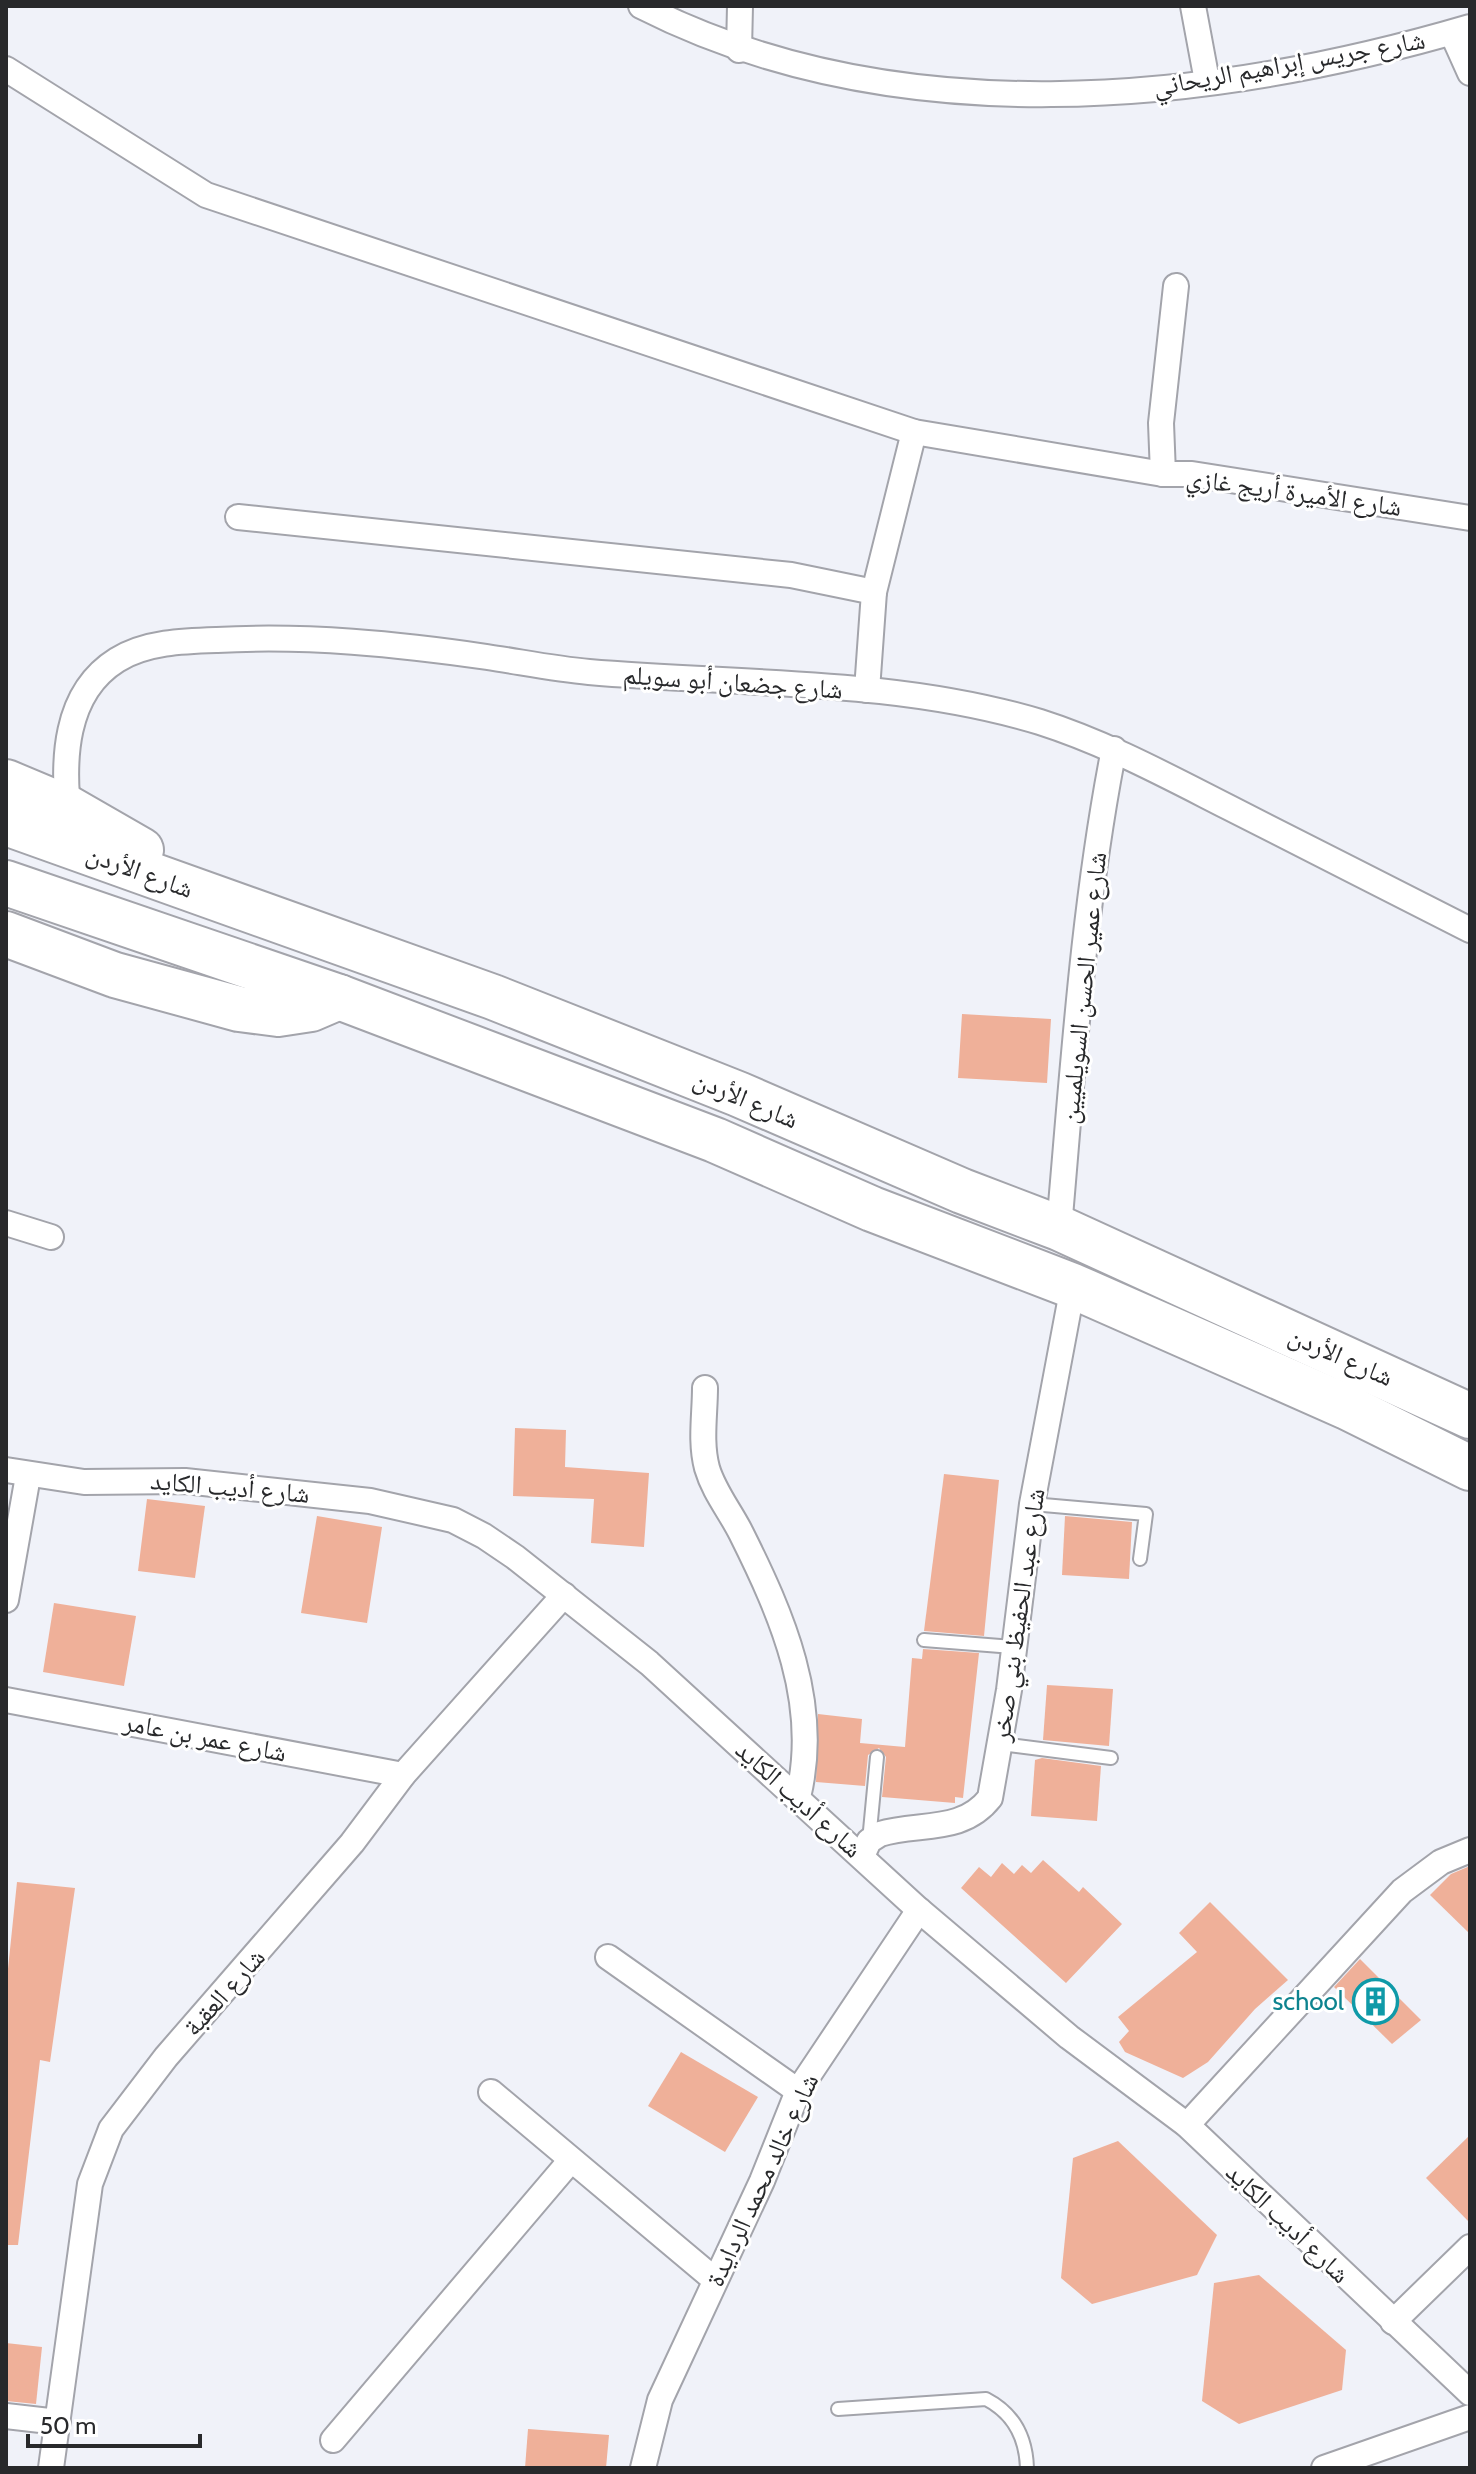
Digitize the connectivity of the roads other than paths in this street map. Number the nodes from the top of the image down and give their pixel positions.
1 (641, 6) edge
2 (740, 6) edge
3 (1193, 6) edge
4 (1461, 30) edge
5 (739, 50) junction
6 (6, 69) edge
7 (1470, 73) edge
8 (1207, 81) junction
9 (1176, 286) dead end
10 (914, 432) junction
11 (1163, 474) junction
12 (238, 517) dead end
13 (1470, 518) edge
14 (874, 592) junction
15 (867, 690) junction
16 (1114, 749) junction
17 (6, 782) edge
18 (6, 823) edge
19 (71, 828) junction
20 (6, 883) edge
21 (1470, 930) edge
22 (6, 934) edge
23 (339, 997) junction
24 (6, 1223) edge
25 (1059, 1228) junction
26 (51, 1237) dead end
27 (1073, 1286) junction
28 (705, 1388) dead end
29 (1470, 1416) edge
30 (1470, 1468) edge
31 (17, 1473) edge
32 (1032, 1504) junction
33 (1140, 1559) dead end
34 (564, 1595) junction
35 (6, 1600) edge
36 (924, 1640) dead end
37 (1013, 1647) junction
38 (6, 1700) edge
39 (1001, 1744) junction
40 (877, 1757) dead end
41 (1111, 1758) dead end
42 (403, 1775) junction
43 (798, 1797) junction
44 (866, 1848) junction
45 (1470, 1850) edge
46 (919, 1910) junction
47 (608, 1957) dead end
48 (798, 2091) junction
49 (491, 2092) dead end
50 (1187, 2125) junction
51 (571, 2160) junction
52 (1470, 2247) edge
53 (715, 2280) junction
54 (1393, 2322) junction
55 (1470, 2393) edge
56 (838, 2409) dead end
57 (6, 2416) edge
58 (1470, 2417) edge
59 (58, 2422) junction
60 (333, 2440) dead end
61 (51, 2468) edge
62 (643, 2468) edge
63 (1027, 2468) edge
64 (1324, 2468) edge

1 - 5 street, شارع جريس إبراهيم الريحاني
2 - 5 street
3 - 8 street
4 - 7 street
4 - 8 street, شارع جريس إبراهيم الريحاني
5 - 8 street, شارع جريس إبراهيم الريحاني
6 - 10 street
9 - 11 street, شارع الأميرة أريج غازي
10 - 11 street
10 - 14 street
11 - 13 street, شارع الأميرة أريج غازي
12 - 14 street
14 - 15 street
15 - 16 street, شارع جضعان أبو سويلم
15 - 19 street, شارع جضعان أبو سويلم
16 - 21 street, شارع جضعان أبو سويلم
16 - 25 street, شارع عمير الحسن السويلميين
17 - 19 highway
18 - 19 highway, شارع الأردن
19 - 25 highway, شارع الأردن
20 - 23 highway, شارع الأردن
22 - 23 highway
23 - 27 highway, شارع الأردن
24 - 26 street
25 - 29 highway, شارع الأردن
27 - 30 highway, شارع الأردن
27 - 32 street, شارع عبد الحفيظ بني صخر
28 - 43 street
31 - 34 street, شارع أديب الكايد
31 - 35 street
32 - 33 lane
32 - 37 street, شارع عبد الحفيظ بني صخر
34 - 42 street, شارع العقبة
34 - 43 street, شارع أديب الكايد
36 - 37 lane
37 - 39 street, شارع عبد الحفيظ بني صخر
38 - 42 street, شارع عمر بن عامر
39 - 41 lane
39 - 44 street, شارع عبد الحفيظ بني صخر
40 - 44 lane
42 - 59 street, شارع العقبة
43 - 44 street, شارع أديب الكايد
44 - 46 street, شارع أديب الكايد
45 - 50 street
46 - 48 street, شارع خالد محمد الردايدة
46 - 50 street, شارع أديب الكايد
47 - 48 street
48 - 53 street, شارع خالد محمد الردايدة
49 - 51 street
50 - 54 street, شارع أديب الكايد
51 - 53 street
51 - 60 street
52 - 54 street
53 - 62 street, شارع خالد محمد الردايدة
54 - 55 street, شارع أديب الكايد
56 - 63 lane
57 - 59 street
58 - 64 street
59 - 61 street, شارع العقبة

